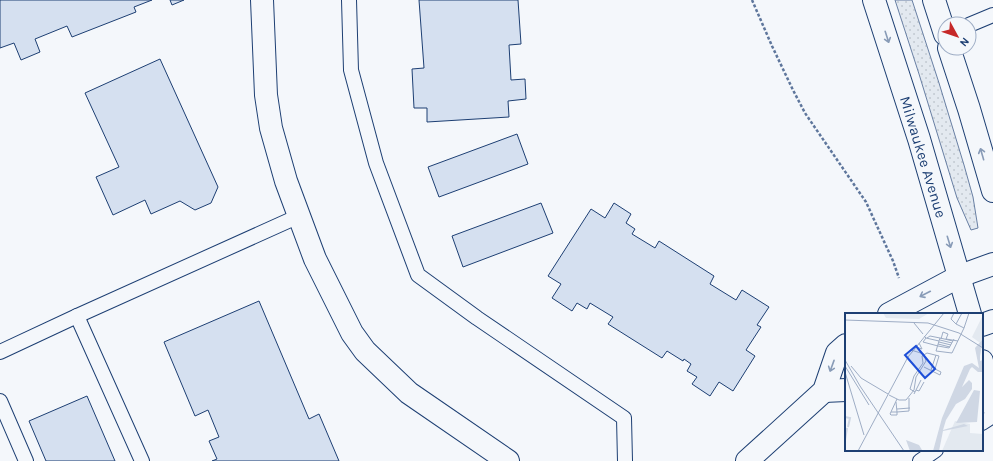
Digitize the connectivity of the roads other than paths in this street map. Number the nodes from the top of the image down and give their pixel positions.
1 (262, 0) edge
2 (349, 0) edge
3 (874, 0) edge
4 (934, 0) edge
5 (993, 15) edge
6 (939, 16) edge
7 (977, 22) edge
8 (952, 56) edge
9 (993, 192) edge
10 (299, 216) junction
11 (993, 264) edge
12 (960, 276) junction
13 (890, 313) edge
14 (970, 313) edge
15 (76, 316) junction
16 (993, 321) edge
17 (983, 325) edge
18 (845, 346) edge
19 (0, 352) edge
20 (983, 365) edge
21 (824, 390) junction
22 (845, 390) edge
23 (0, 401) edge
24 (993, 406) edge
25 (993, 416) edge
26 (983, 422) edge
27 (935, 451) edge
28 (26, 461) edge
29 (142, 461) edge
30 (508, 461) edge
31 (625, 461) edge
32 (747, 461) edge
33 (920, 461) edge

1 - 10 street
2 - 31 lane
3 -> 12 street, Milwaukee Avenue
4 - 6 street
5 - 7 lane
9 -> 8 street
10 - 15 lane
10 - 30 street
11 - 12 street
12 -> 13 street
12 - 14 street, Milwaukee Avenue
15 - 19 lane
15 - 29 lane
16 - 17 street
18 -> 21 street
20 - 24 street
21 - 22 street
21 - 32 street
23 - 28 lane
25 - 26 lane
27 - 33 lane

